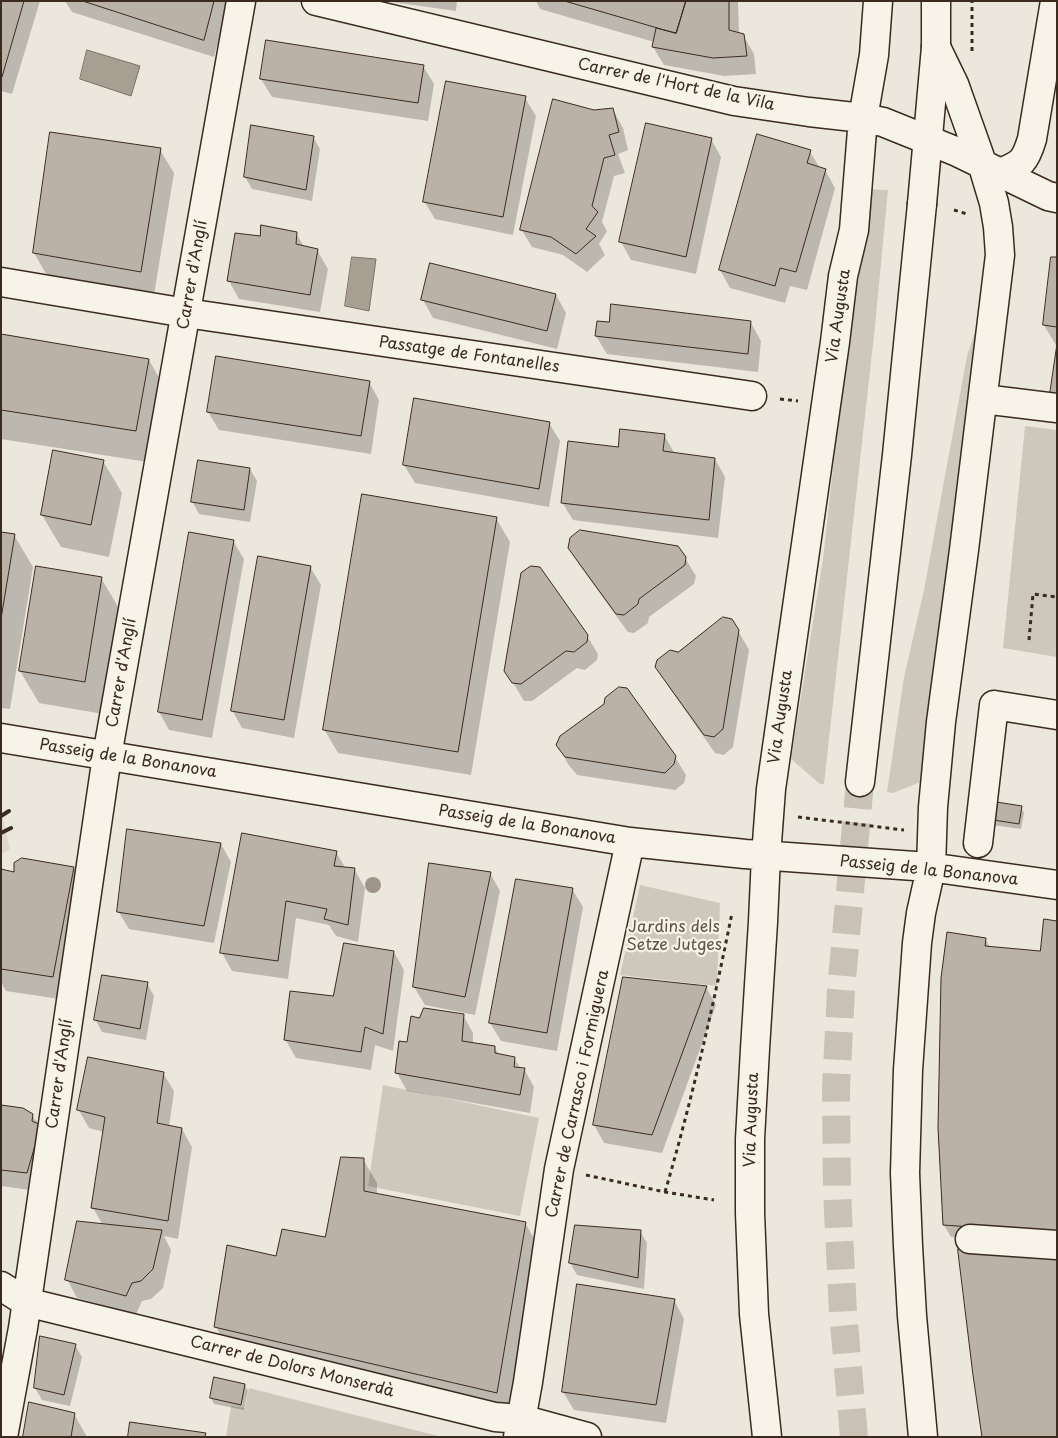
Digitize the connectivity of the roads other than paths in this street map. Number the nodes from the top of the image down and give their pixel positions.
1 (241, 1) edge
2 (316, 1) edge
3 (878, 1) edge
4 (936, 1) edge
5 (1055, 1) edge
6 (936, 47) junction
7 (863, 118) junction
8 (928, 140) junction
9 (991, 168) junction
10 (1057, 198) edge
11 (1, 282) edge
12 (186, 313) junction
13 (752, 396) dead end
14 (983, 399) junction
15 (1057, 408) edge
16 (1057, 715) edge
17 (1, 738) edge
18 (107, 756) junction
19 (860, 782) tunnel mouth
20 (630, 842) junction
21 (978, 843) dead end
22 (766, 856) junction
23 (931, 868) junction
24 (1057, 885) edge
25 (970, 1239) dead end
26 (1057, 1245) edge
27 (1, 1286) edge
28 (26, 1302) junction
29 (519, 1428) edge
30 (3, 1437) edge
31 (587, 1437) edge
32 (767, 1437) edge
33 (923, 1437) edge

1 - 12 main road, Carrer d'Anglí
2 - 7 main road, Carrer de l'Hort de la Vila
3 - 7 main road, Via Augusta
4 - 6 main road
5 - 9 main road
6 - 8 main road
6 - 9 main road
7 - 8 main road, Carrer de l'Hort de la Vila
7 - 22 main road, Via Augusta
8 - 9 main road, Carrer de l'Hort de la Vila
8 - 19 main road
9 - 10 main road, Carrer de l'Hort de la Vila
9 - 14 main road
11 - 12 main road, Passatge de Fontanelles
12 - 13 main road, Passatge de Fontanelles
12 - 18 main road, Carrer d'Anglí
14 - 15 main road
14 - 23 main road
16 - 21 main road
17 - 18 main road, Passeig de la Bonanova
18 - 20 main road, Passeig de la Bonanova
18 - 28 main road, Carrer d'Anglí
20 - 22 main road, Passeig de la Bonanova
20 - 29 main road, Carrer de Carrasco i Formiguera
22 - 23 main road, Passeig de la Bonanova
22 - 32 main road, Via Augusta
23 - 24 main road, Passeig de la Bonanova
23 - 33 main road
25 - 26 main road
27 - 28 main road, Carrer de Dolors Monserdà
28 - 29 main road, Carrer de Dolors Monserdà
28 - 30 main road, Carrer d'Anglí
29 - 31 main road, Carrer de Dolors Monserdà

